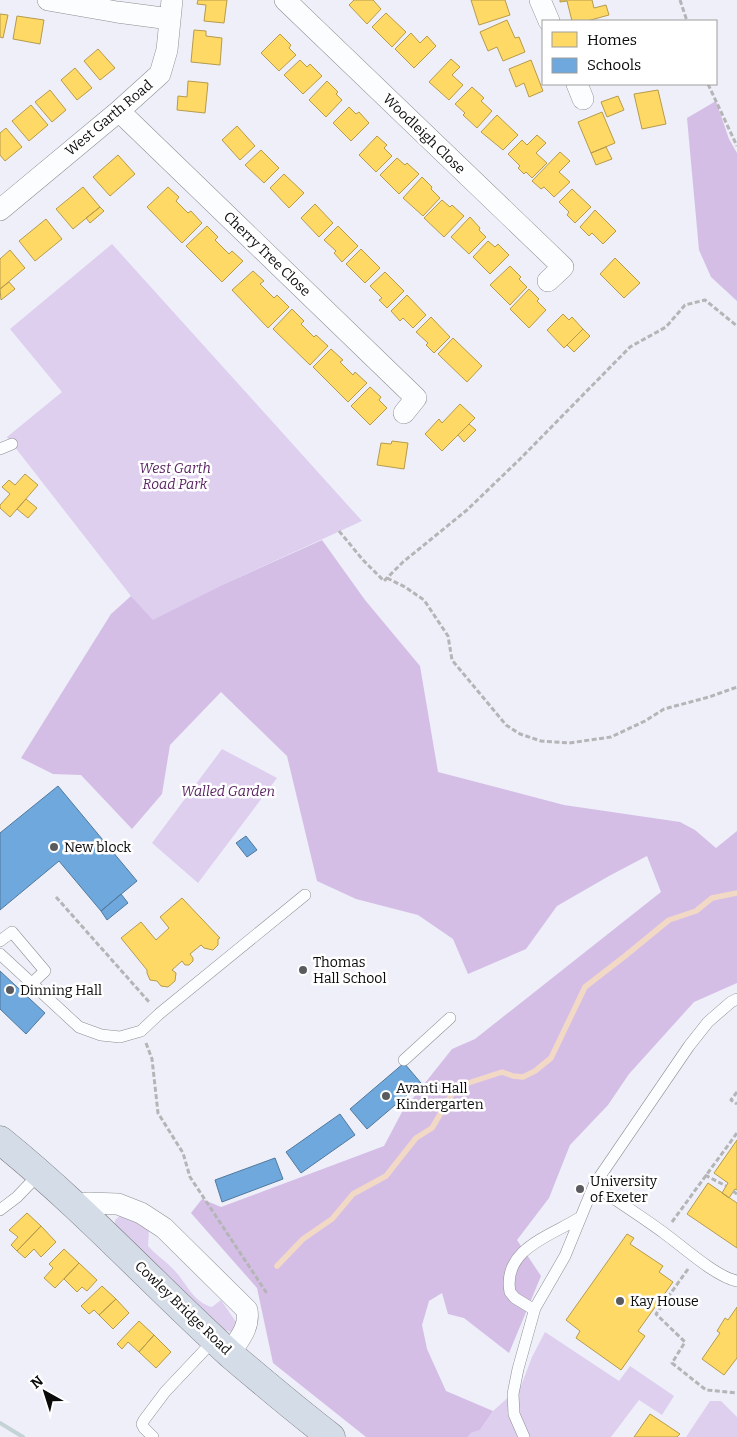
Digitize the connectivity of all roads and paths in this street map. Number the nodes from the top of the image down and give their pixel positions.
1 (48, 0) edge
2 (285, 0) edge
3 (540, 0) edge
4 (680, 0) edge
5 (171, 10) edge
6 (549, 20) edge
7 (687, 20) edge
8 (708, 85) edge
9 (119, 110) junction
10 (737, 146) edge
11 (0, 210) edge
12 (562, 268) dead end
13 (737, 326) edge
14 (416, 399) dead end
15 (12, 444) dead end
16 (0, 449) edge
17 (339, 532) dead end
18 (387, 578) junction
19 (737, 687) edge
20 (305, 895) dead end
21 (56, 897) dead end
22 (0, 941) edge
23 (0, 954) edge
24 (31, 984) junction
25 (737, 999) edge
26 (159, 1014) junction
27 (450, 1018) dead end
28 (141, 1031) junction
29 (404, 1060) dead end
30 (737, 1092) edge
31 (737, 1104) edge
32 (737, 1133) edge
33 (0, 1140) edge
34 (41, 1173) junction
35 (705, 1175) junction
36 (594, 1185) junction
37 (726, 1186) dead end
38 (75, 1205) junction
39 (0, 1210) edge
40 (579, 1218) junction
41 (664, 1233) junction
42 (686, 1270) dead end
43 (737, 1281) edge
44 (268, 1295) dead end
45 (535, 1308) junction
46 (222, 1346) junction
47 (737, 1393) edge
48 (152, 1437) edge
49 (331, 1437) edge
50 (524, 1437) edge

1 - 5 street
2 - 12 street, Woodleigh Close
3 - 6 street
4 - 7 path
5 - 9 street, West Garth Road
8 - 10 path
9 - 11 street, West Garth Road
9 - 14 street, Cherry Tree Close
13 - 18 path
15 - 16 lane
17 - 18 path
18 - 19 path
20 - 26 lane
21 - 26 path
22 - 24 lane
23 - 24 lane
24 - 28 lane
25 - 36 lane
26 - 28 lane
27 - 29 lane
28 - 44 path
30 - 31 path
32 - 35 path
33 - 34 highway, Cowley Bridge Road
34 - 38 highway, Cowley Bridge Road
34 - 39 lane
35 - 37 path
35 - 41 path
36 - 40 lane
36 - 41 lane
38 - 46 highway, Cowley Bridge Road
38 - 46 street
40 - 45 lane
40 - 45 lane
41 - 43 lane
42 - 47 path
45 - 50 lane
46 - 48 lane
46 - 49 highway, Cowley Bridge Road

